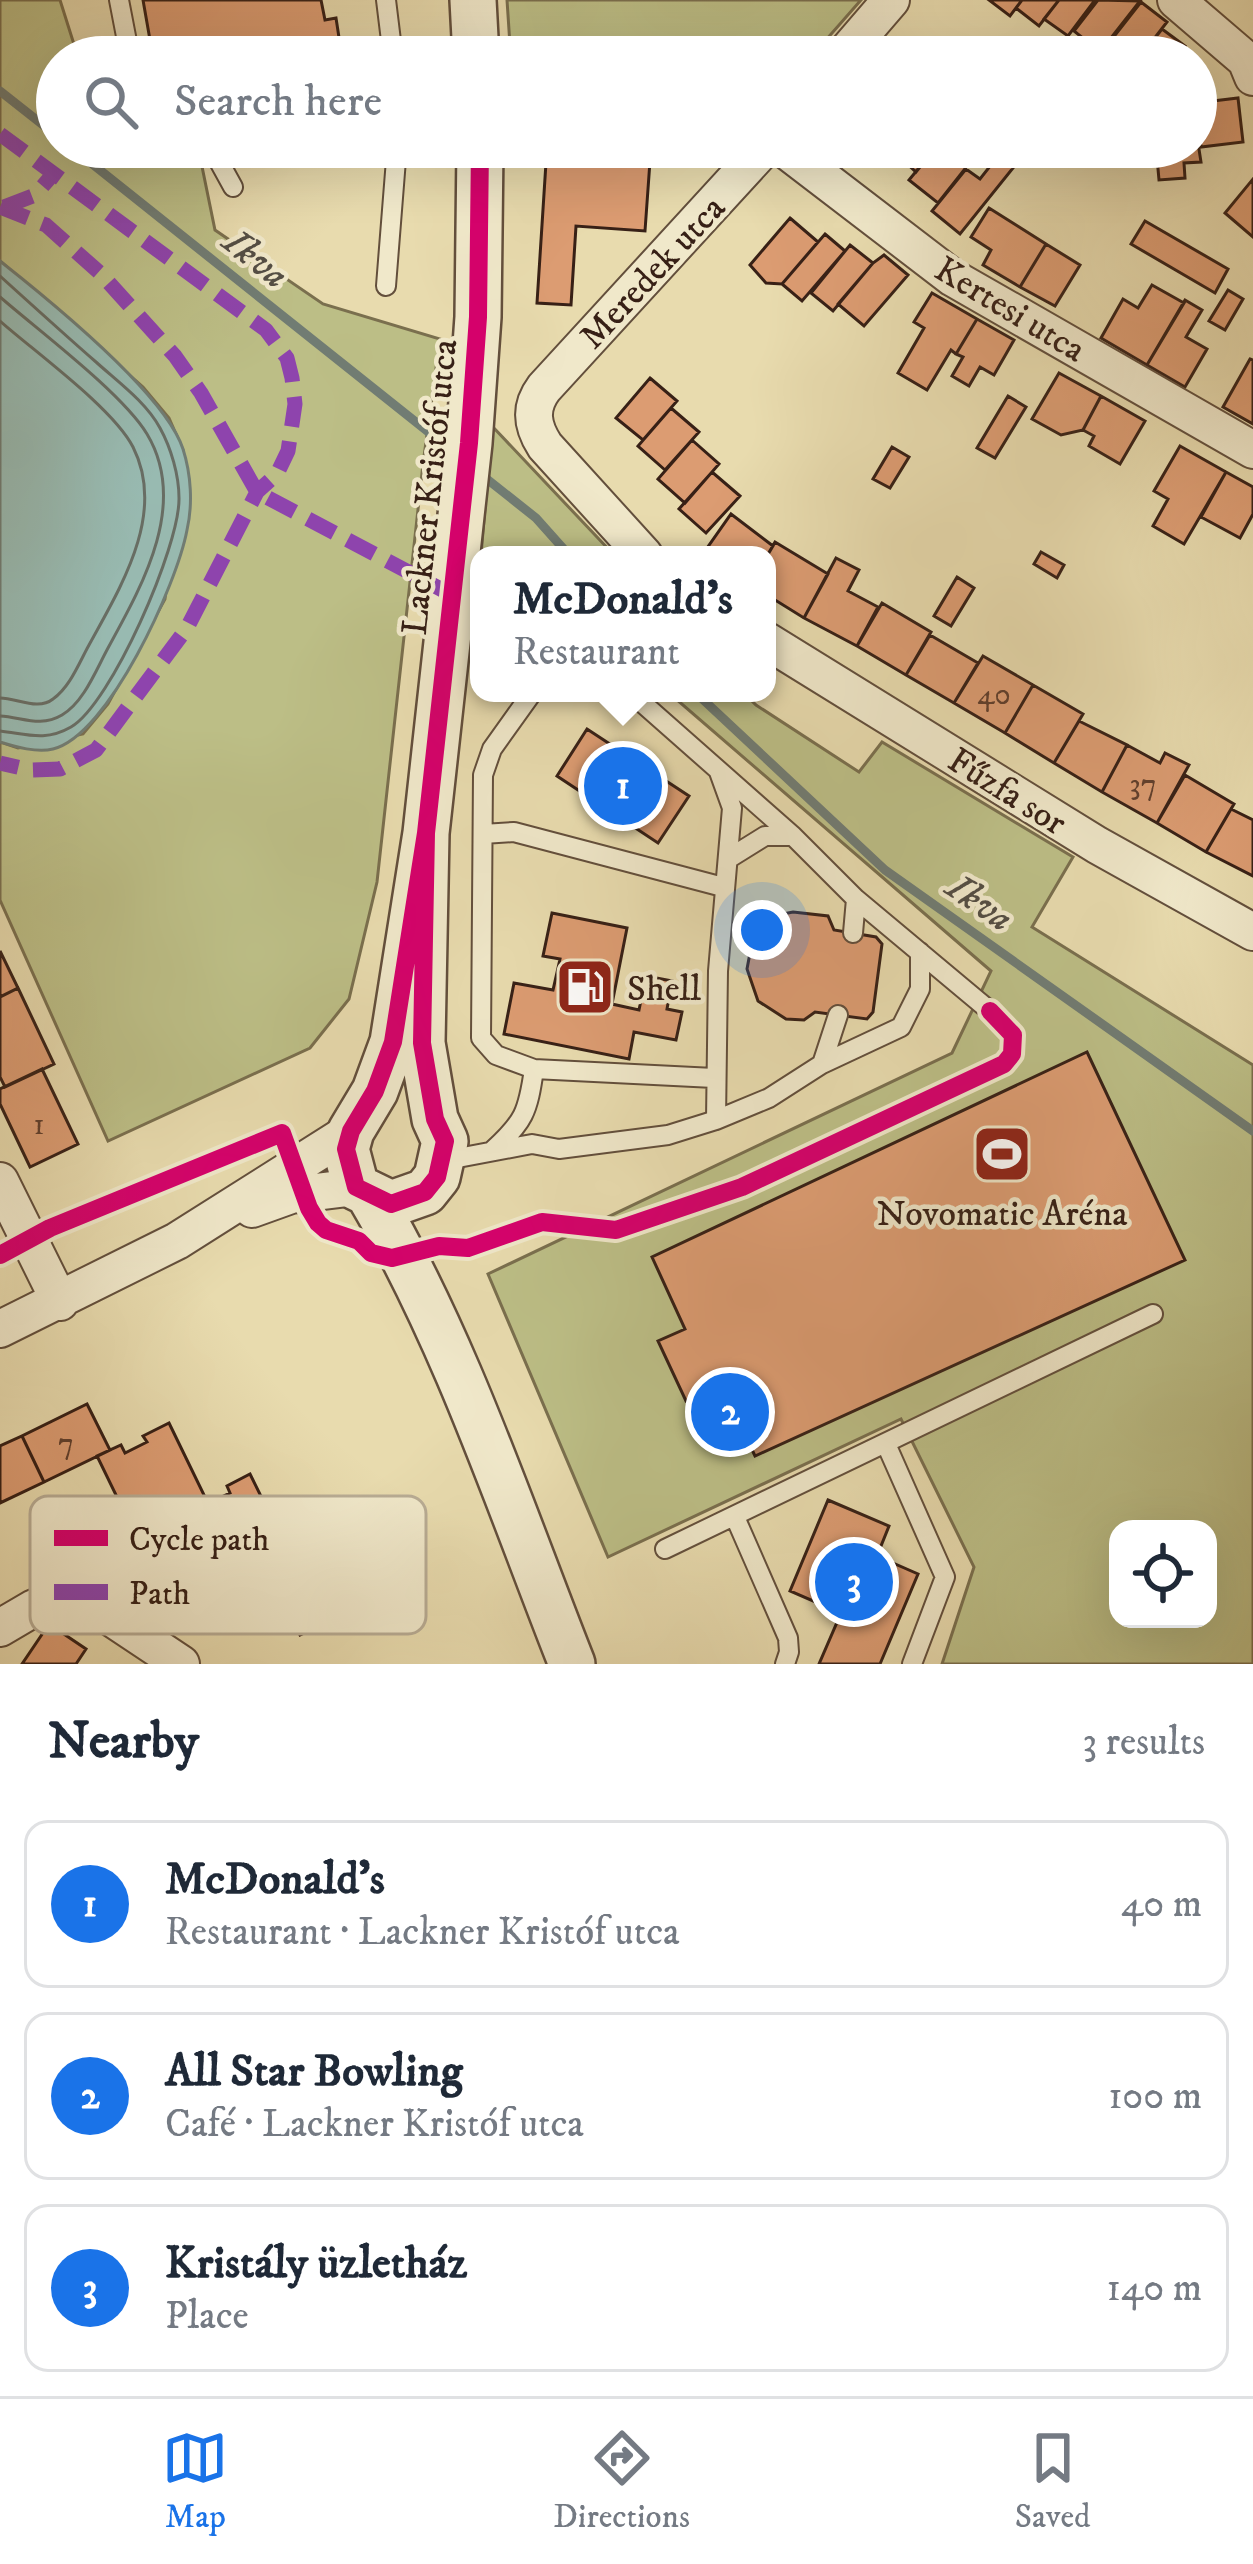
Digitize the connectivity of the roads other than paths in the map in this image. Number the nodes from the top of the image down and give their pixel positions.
1 (119, 0) edge
2 (386, 0) edge
3 (473, 0) edge
4 (891, 0) edge
5 (1176, 0) edge
6 (126, 36) edge
7 (390, 36) edge
8 (475, 36) edge
9 (860, 36) edge
10 (1253, 77) edge
11 (223, 168) edge
12 (395, 168) edge
13 (480, 168) edge
14 (747, 168) edge
15 (809, 168) edge
16 (233, 187) dead end
17 (386, 286) dead end
18 (1253, 450) edge
19 (636, 546) edge
20 (776, 647) edge
21 (526, 702) edge
22 (642, 702) edge
23 (719, 772) junction
24 (426, 832) junction
25 (483, 834) junction
26 (793, 836) junction
27 (728, 859) junction
28 (723, 887) junction
29 (856, 899) junction
30 (1253, 932) edge
31 (853, 933) dead end
32 (920, 952) junction
33 (990, 1011) dead end
34 (838, 1015) dead end
35 (822, 1064) junction
36 (534, 1069) junction
37 (714, 1078) junction
38 (716, 1120) junction
39 (356, 1124) junction
40 (492, 1150) junction
41 (434, 1158) junction
42 (0, 1181) edge
43 (363, 1191) junction
44 (177, 1240) junction
45 (60, 1301) junction
46 (1153, 1314) dead end
47 (0, 1329) edge
48 (445, 1344) junction
49 (886, 1444) junction
50 (735, 1517) junction
51 (665, 1549) dead end
52 (30, 1610) edge
53 (0, 1628) edge
54 (136, 1634) edge
55 (181, 1664) edge
56 (572, 1664) edge
57 (784, 1664) edge
58 (912, 1664) edge

1 - 6 lane
2 - 7 lane
3 - 8 street
4 - 9 street
5 - 10 street
11 - 16 lane
12 - 17 lane
13 - 24 street, Lackner Kristóf utca
14 - 19 street, Meredek utca
15 - 18 street, Kertesi utca
20 - 30 street, Fűzfa sor
21 - 25 lane
22 - 23 lane
23 - 26 lane
23 - 27 lane
24 - 39 street, Lackner Kristóf utca
24 - 41 street, Lackner Kristóf utca
25 - 28 lane
25 - 36 lane
26 - 27 lane
26 - 29 lane
27 - 28 lane
28 - 37 lane
29 - 31 lane
29 - 32 lane
32 - 33 lane
32 - 35 lane
34 - 35 lane
35 - 38 lane
36 - 37 lane
36 - 40 lane
37 - 38 lane
38 - 40 lane
39 - 41 street
39 - 43 street, Lackner Kristóf utca
39 - 44 street
40 - 41 lane
41 - 43 street
41 - 48 street, Lackner Kristóf utca
42 - 45 street
43 - 44 street
43 - 48 street, Lackner Kristóf utca
44 - 45 street
45 - 47 street
46 - 49 lane
48 - 56 street, Lackner Kristóf utca
49 - 50 lane
49 - 58 lane
50 - 51 lane
50 - 57 lane
52 - 53 street
54 - 55 street

